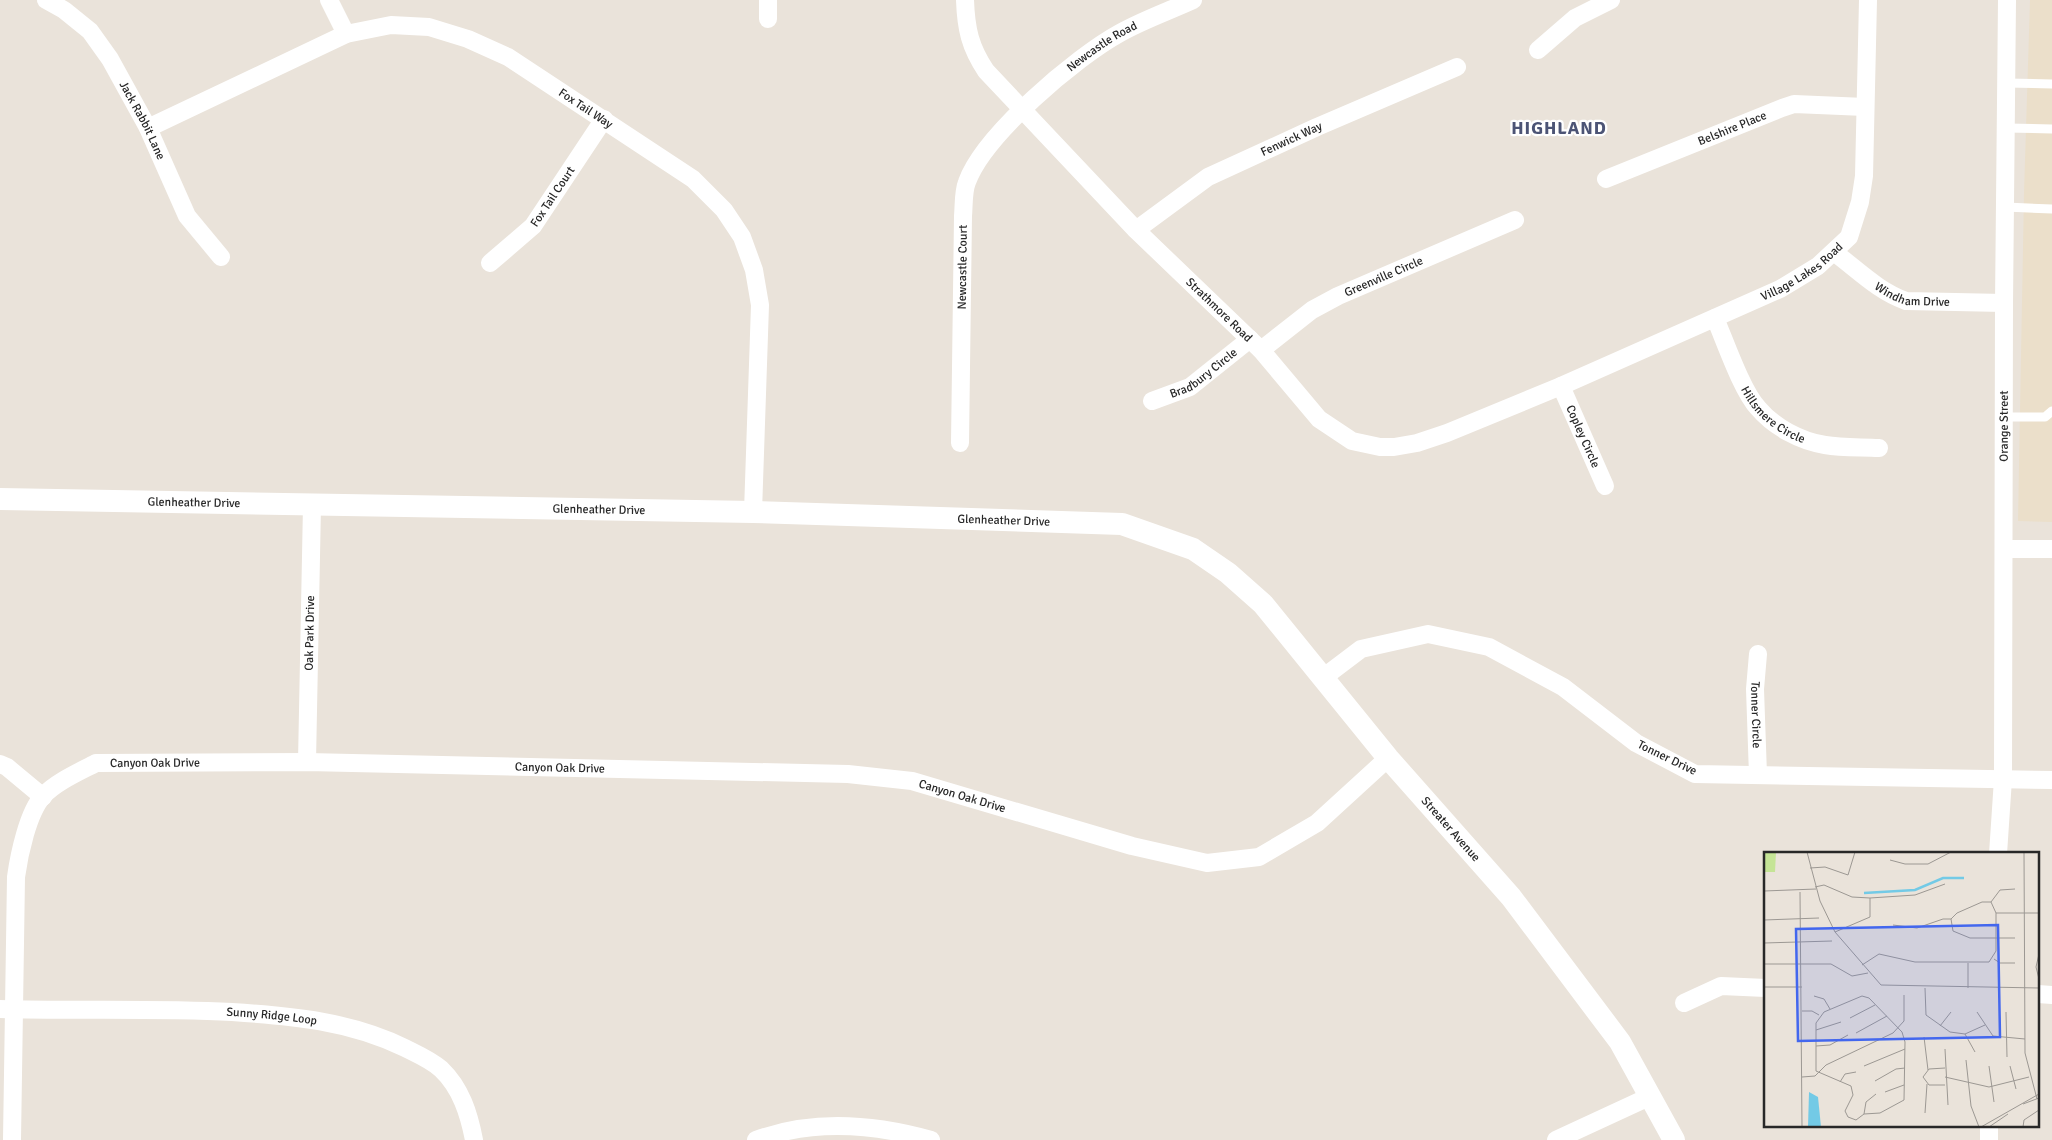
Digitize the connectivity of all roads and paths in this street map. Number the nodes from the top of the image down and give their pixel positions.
1 (46, 0) edge
2 (329, 0) edge
3 (768, 0) edge
4 (966, 0) edge
5 (1192, 0) edge
6 (1611, 0) edge
7 (1868, 0) edge
8 (2008, 0) edge
9 (768, 19) dead end
10 (346, 34) junction
11 (1538, 50) dead end
12 (1457, 67) dead end
13 (2006, 83) junction
14 (2052, 84) edge
15 (1865, 107) junction
16 (1023, 110) junction
17 (604, 119) junction
18 (148, 128) junction
19 (2006, 128) junction
20 (2052, 129) edge
21 (1606, 179) dead end
22 (2005, 207) junction
23 (2052, 209) edge
24 (1515, 220) dead end
25 (1136, 230) junction
26 (1835, 252) junction
27 (221, 257) dead end
28 (490, 264) dead end
29 (2004, 303) junction
30 (1715, 318) junction
31 (1255, 345) junction
32 (1561, 386) junction
33 (1152, 401) dead end
34 (2052, 411) edge
35 (2003, 417) junction
36 (960, 444) dead end
37 (1878, 448) dead end
38 (1605, 486) dead end
39 (0, 499) edge
40 (312, 505) junction
41 (753, 512) junction
42 (2004, 548) junction
43 (1193, 549) joint
44 (2052, 550) edge
45 (1758, 654) dead end
46 (1324, 678) junction
47 (1388, 758) junction
48 (307, 762) junction
49 (0, 764) edge
50 (1758, 775) junction
51 (2003, 779) junction
52 (2052, 780) edge
53 (42, 796) junction
54 (1998, 852) edge
55 (1764, 988) edge
56 (1684, 1003) dead end
57 (7, 1010) edge
58 (1651, 1096) junction
59 (12, 1140) edge
60 (474, 1140) edge
61 (756, 1140) edge
62 (931, 1140) edge
63 (1556, 1140) edge
64 (1674, 1140) edge

1 - 18 street, Jack Rabbit Lane
2 - 10 street
3 - 9 street
4 - 16 street, Strathmore Road
5 - 16 street, Newcastle Road
6 - 11 street
7 - 15 street, Village Lakes Road
8 - 13 street, Orange Street
10 - 17 street, Fox Tail Way
10 - 18 street, Fox Tail Way
12 - 25 street, Fenwick Way
13 - 14 lane
13 - 19 street, Orange Street
15 - 21 street, Belshire Place
15 - 26 street, Village Lakes Road
16 - 25 street, Strathmore Road
16 - 36 street, Newcastle Court
17 - 28 street, Fox Tail Court
17 - 41 street, Fox Tail Way
18 - 27 street, Jack Rabbit Lane
19 - 20 lane
19 - 22 street, Orange Street
22 - 23 lane
22 - 29 street, Orange Street
24 - 31 street, Greenville Circle
25 - 31 street, Strathmore Road
26 - 29 street, Windham Drive
26 - 30 street, Village Lakes Road
29 - 35 street, Orange Street
30 - 32 street, Village Lakes Road
30 - 37 street, Hillsmere Circle
31 - 32 street, Strathmore Road
31 - 33 street, Bradbury Circle
32 - 38 street, Copley Circle
34 - 35 lane
35 - 42 street, Orange Street
39 - 40 street, Glenheather Drive
40 - 41 street, Glenheather Drive
40 - 48 street, Oak Park Drive
41 - 43 street, Glenheather Drive
42 - 44 street
42 - 51 street, Orange Street
43 - 46 street, Streater Avenue
45 - 50 street, Tonner Circle
46 - 47 street, Streater Avenue
46 - 50 street, Tonner Drive
47 - 48 street, Canyon Oak Drive
47 - 58 street, Streater Avenue
48 - 53 street, Canyon Oak Drive
49 - 53 street
50 - 51 street, Tonner Drive
51 - 52 street, Tonner Drive
51 - 54 street, Orange Street
53 - 57 street
55 - 56 street
57 - 59 street
57 - 60 street, Sunny Ridge Loop
58 - 63 street
58 - 64 street, Streater Avenue
61 - 62 street

